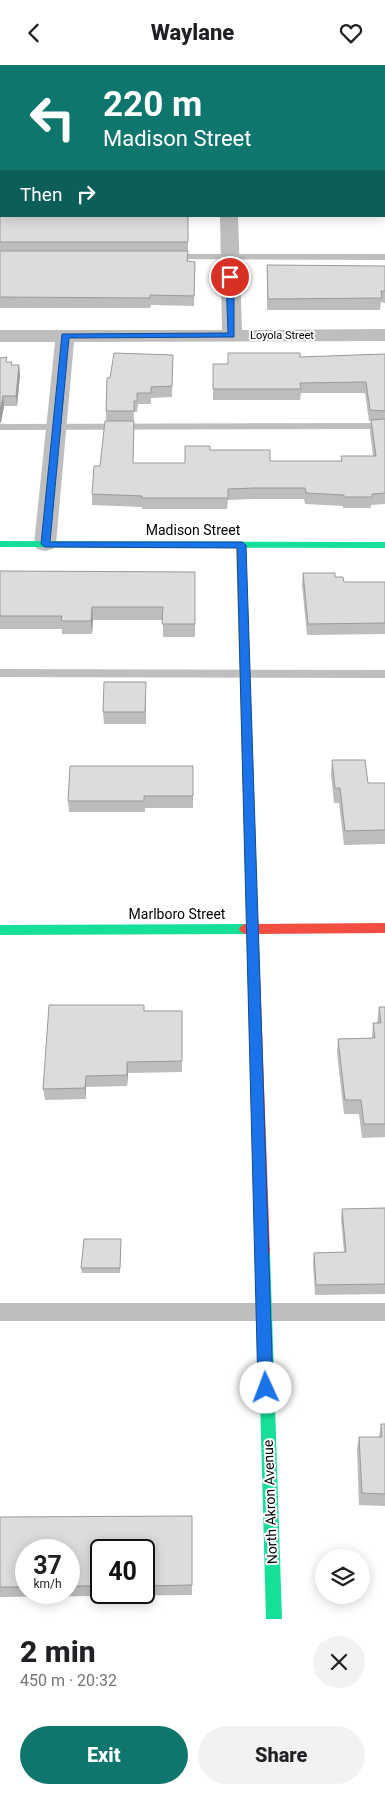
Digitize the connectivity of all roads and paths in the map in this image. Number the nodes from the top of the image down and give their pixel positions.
1 (229, 217) edge
2 (160, 257) edge
3 (230, 257) junction
4 (385, 257) edge
5 (232, 335) junction
6 (385, 335) edge
7 (0, 336) edge
8 (65, 336) junction
9 (385, 426) edge
10 (0, 427) edge
11 (56, 427) junction
12 (0, 544) edge
13 (45, 544) junction
14 (242, 545) junction
15 (385, 545) edge
16 (0, 673) edge
17 (244, 674) junction
18 (385, 674) edge
19 (251, 928) junction
20 (385, 928) edge
21 (0, 930) edge
22 (263, 1311) junction
23 (385, 1311) edge
24 (0, 1312) edge
25 (274, 1619) edge

1 - 3 street
2 - 3 lane
3 - 4 lane
3 - 5 street
5 - 6 street, Loyola Street
5 - 8 street, Loyola Street
7 - 8 street, Loyola Street
8 - 11 street
9 - 11 lane
10 - 11 lane
11 - 13 street
12 - 13 street, Madison Street
13 - 14 street, Madison Street
14 - 15 street, Madison Street
14 - 17 street, North Akron Avenue
16 - 17 lane
17 - 18 lane
17 - 19 street, North Akron Avenue
19 - 20 street, Marlboro Street
19 - 21 street, Marlboro Street
19 - 22 street, North Akron Avenue
22 - 23 lane
22 - 24 lane
22 - 25 street, North Akron Avenue

